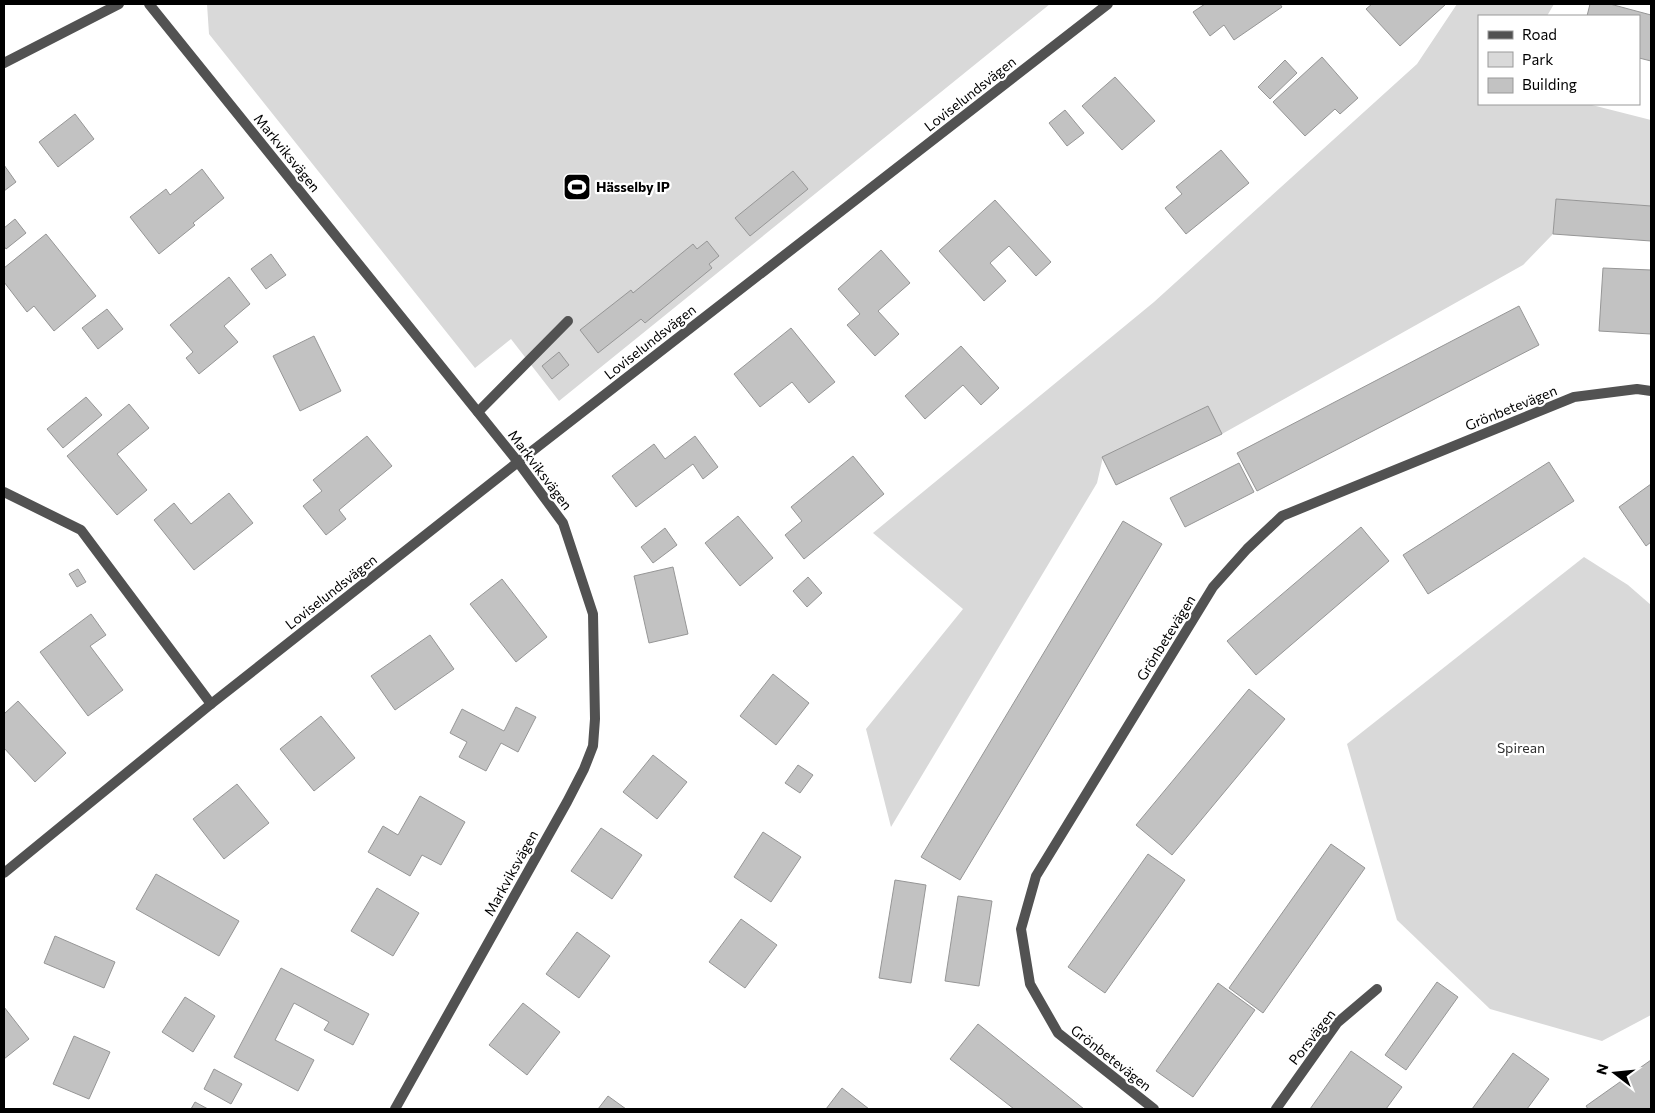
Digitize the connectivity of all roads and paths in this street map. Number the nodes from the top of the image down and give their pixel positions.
1 (119, 4) edge
2 (149, 4) edge
3 (1108, 4) edge
4 (4, 63) edge
5 (568, 321) dead end
6 (1651, 391) edge
7 (478, 412) junction
8 (518, 462) junction
9 (4, 492) edge
10 (211, 704) junction
11 (4, 873) edge
12 (1377, 989) dead end
13 (395, 1109) edge
14 (1154, 1109) edge
15 (1276, 1109) edge

1 - 4 street
2 - 7 street, Markviksvägen
3 - 8 street, Loviselundsvägen
5 - 7 street
6 - 14 street, Grönbetevägen
7 - 8 street, Markviksvägen
8 - 10 street, Loviselundsvägen
8 - 13 street, Markviksvägen
9 - 10 street
10 - 11 street, Loviselundsvägen
12 - 15 street, Porsvägen

